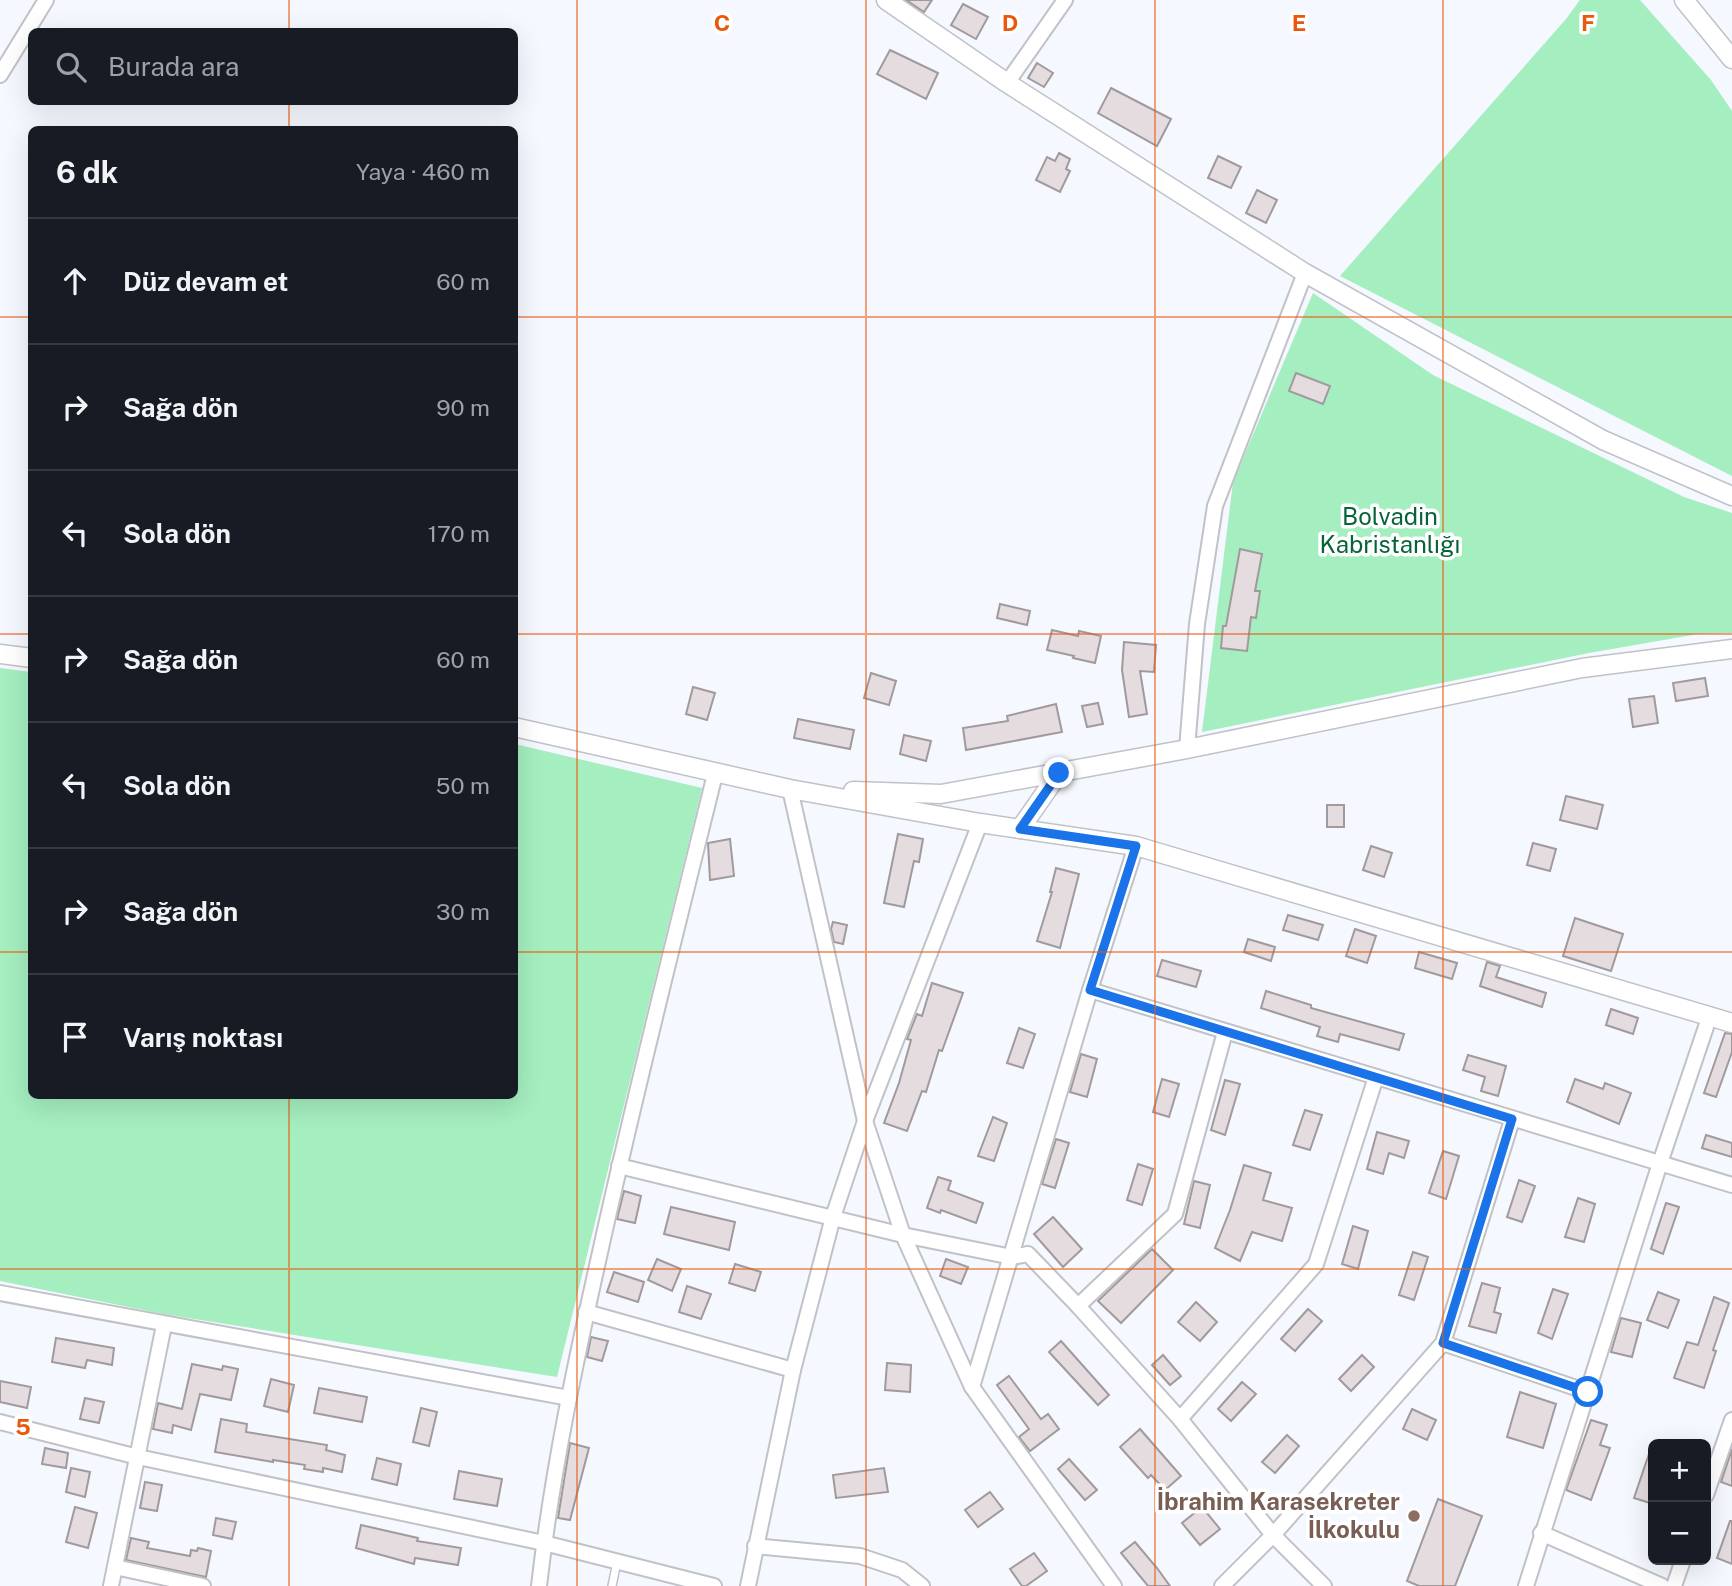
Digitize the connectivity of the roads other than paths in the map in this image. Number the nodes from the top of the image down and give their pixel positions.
1 (46, 0) edge
2 (886, 0) edge
3 (1065, 0) edge
4 (1684, 0) edge
5 (29, 28) edge
6 (28, 29) edge
7 (1732, 59) edge
8 (0, 75) edge
9 (1007, 82) junction
10 (1305, 272) junction
11 (1732, 496) edge
12 (1732, 649) edge
13 (0, 654) edge
14 (28, 658) edge
15 (518, 728) edge
16 (1187, 749) junction
17 (1059, 773) junction
18 (715, 774) junction
19 (790, 789) junction
20 (980, 823) junction
21 (1020, 829) junction
22 (1136, 846) junction
23 (1090, 990) junction
24 (1710, 1015) junction
25 (1732, 1023) edge
26 (1225, 1032) junction
27 (1376, 1077) junction
28 (1512, 1119) junction
29 (864, 1121) junction
30 (1660, 1163) junction
31 (619, 1166) junction
32 (1732, 1185) edge
33 (833, 1217) junction
34 (903, 1234) junction
35 (1012, 1257) junction
36 (0, 1293) edge
37 (1078, 1306) junction
38 (586, 1312) junction
39 (164, 1325) junction
40 (1443, 1343) junction
41 (793, 1370) junction
42 (972, 1387) junction
43 (1588, 1392) junction
44 (569, 1398) junction
45 (1180, 1419) junction
46 (1732, 1420) edge
47 (0, 1422) edge
48 (138, 1457) junction
49 (1711, 1481) edge
50 (1541, 1534) junction
51 (1273, 1535) junction
52 (544, 1543) junction
53 (755, 1546) junction
54 (617, 1562) junction
55 (1681, 1565) edge
56 (115, 1567) junction
57 (111, 1586) edge
58 (203, 1586) edge
59 (539, 1586) edge
60 (611, 1586) edge
61 (714, 1586) edge
62 (748, 1586) edge
63 (922, 1586) edge
64 (1114, 1586) edge
65 (1222, 1586) edge
66 (1324, 1586) edge
67 (1526, 1586) edge
68 (1662, 1586) edge
69 (1674, 1586) edge

1 - 5 street
2 - 9 street
3 - 9 street
4 - 7 street
6 - 8 street
9 - 10 street
10 - 11 street
10 - 16 street
12 - 16 street
13 - 14 street
15 - 18 street
16 - 17 street
17 - 19 street
17 - 21 street
18 - 19 street
18 - 31 street
19 - 20 street
19 - 29 street
20 - 21 street
20 - 29 street
21 - 22 street
22 - 23 street
22 - 24 street
23 - 26 street
23 - 35 street
24 - 25 street
24 - 30 street
26 - 27 street
26 - 37 street
27 - 28 street
27 - 45 street
28 - 30 street
28 - 40 street
29 - 33 street
29 - 34 street
30 - 32 street
30 - 43 street
31 - 33 street
31 - 38 street
33 - 34 street
33 - 41 street
34 - 35 street
34 - 42 street
35 - 37 street
35 - 42 street
36 - 39 street
37 - 45 street
38 - 41 street
38 - 44 street
39 - 44 street
39 - 48 street
40 - 43 street
40 - 51 street
41 - 53 street
42 - 64 street
43 - 50 street
44 - 52 street
45 - 51 street
46 - 49 street
47 - 48 street
48 - 52 street
48 - 56 street
50 - 67 street
50 - 68 street
51 - 65 street
51 - 66 street
52 - 54 street
52 - 59 street
53 - 62 street
53 - 63 street
54 - 60 lane
54 - 61 street
55 - 69 street
56 - 57 street
56 - 58 street

